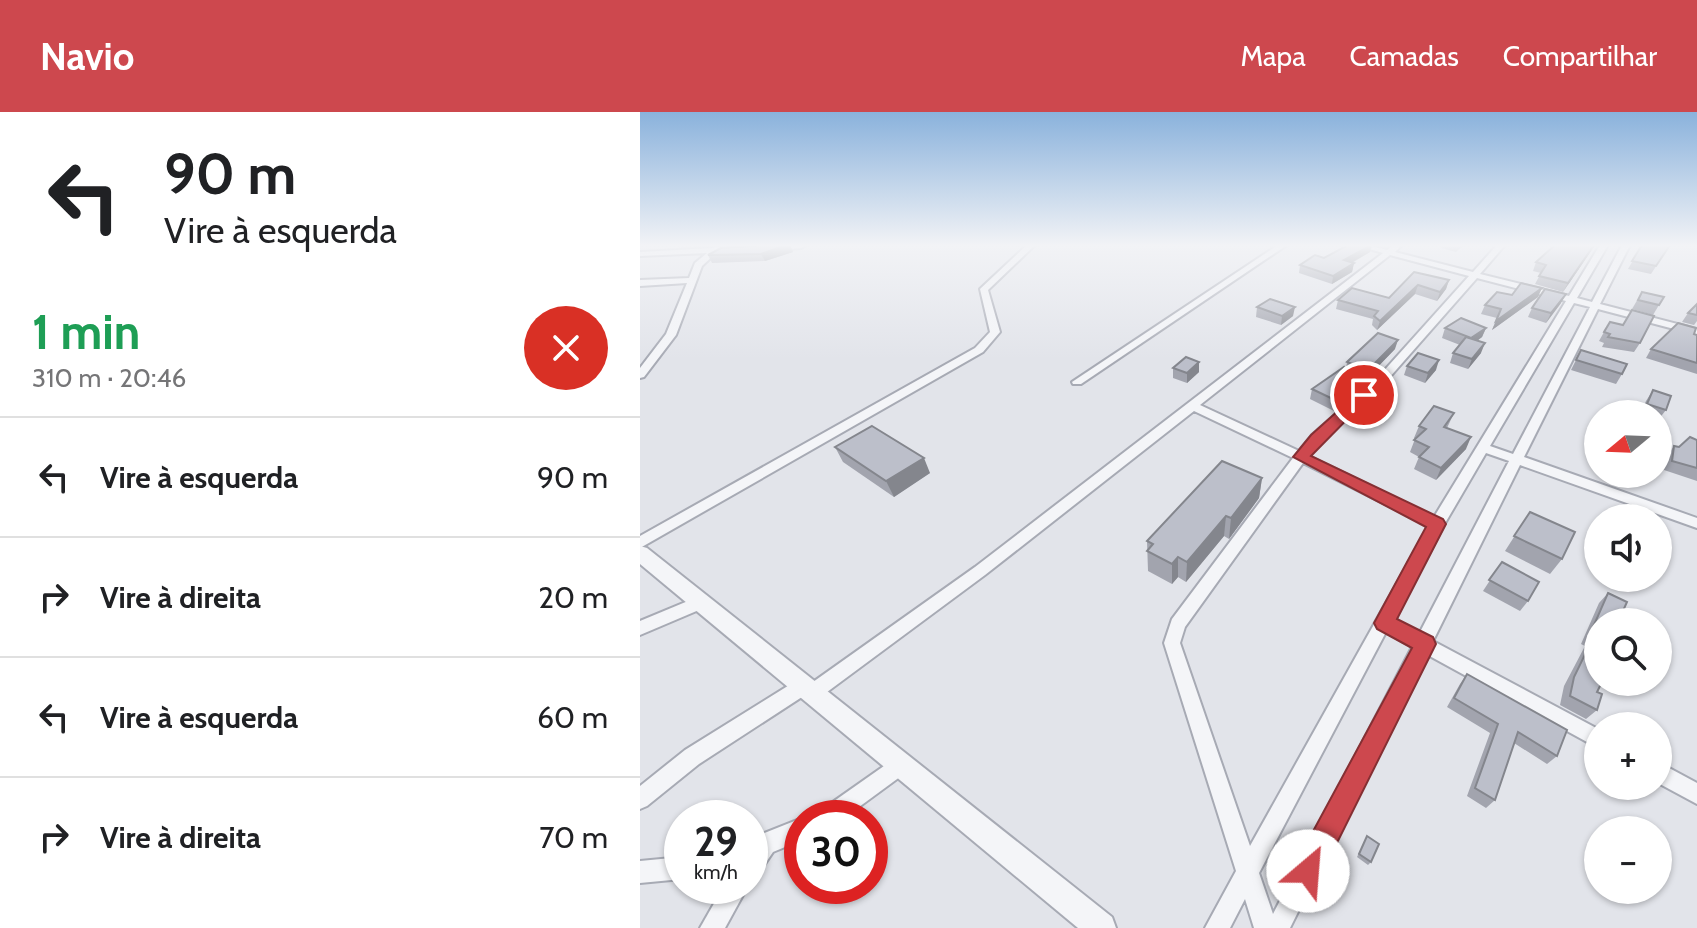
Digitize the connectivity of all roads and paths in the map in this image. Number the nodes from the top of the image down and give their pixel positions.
1 (692, 283) edge
2 (988, 283) edge
3 (1226, 283) edge
4 (1349, 283) edge
5 (1467, 283) edge
6 (1504, 283) edge
7 (1581, 283) edge
8 (1606, 283) edge
9 (1571, 301) junction
10 (1594, 307) junction
11 (1697, 332) edge
12 (640, 375) edge
13 (1077, 382) dead end
14 (1191, 405) junction
15 (1485, 448) junction
16 (1301, 457) junction
17 (1518, 461) junction
18 (1697, 523) edge
19 (1437, 524) junction
20 (640, 543) edge
21 (640, 553) edge
22 (700, 602) junction
23 (1384, 623) junction
24 (640, 628) edge
25 (1425, 644) junction
26 (809, 688) junction
27 (1584, 731) edge
28 (901, 764) junction
29 (1672, 780) edge
30 (1697, 794) edge
31 (640, 799) edge
32 (852, 800) edge
33 (664, 870) edge
34 (640, 872) edge
35 (1248, 876) junction
36 (726, 904) edge
37 (712, 928) edge
38 (1101, 928) edge
39 (1217, 928) edge
40 (1266, 928) edge
41 (1278, 928) edge

1 - 12 street
2 - 20 street
3 - 13 street
4 - 14 street
5 - 16 street
6 - 9 street
7 - 9 street
8 - 10 street
9 - 10 street
9 - 15 street
10 - 11 street
10 - 17 street
14 - 16 street
14 - 26 street
15 - 17 street
15 - 19 street
16 - 19 street
16 - 35 street
17 - 18 street
17 - 25 street
19 - 23 street
21 - 22 street
22 - 24 street
22 - 26 street
23 - 25 street
23 - 35 street
25 - 27 street
25 - 41 street
26 - 28 street
26 - 31 street
28 - 32 street
28 - 38 street
29 - 30 street
33 - 34 street
35 - 39 street
35 - 40 street
36 - 37 street

